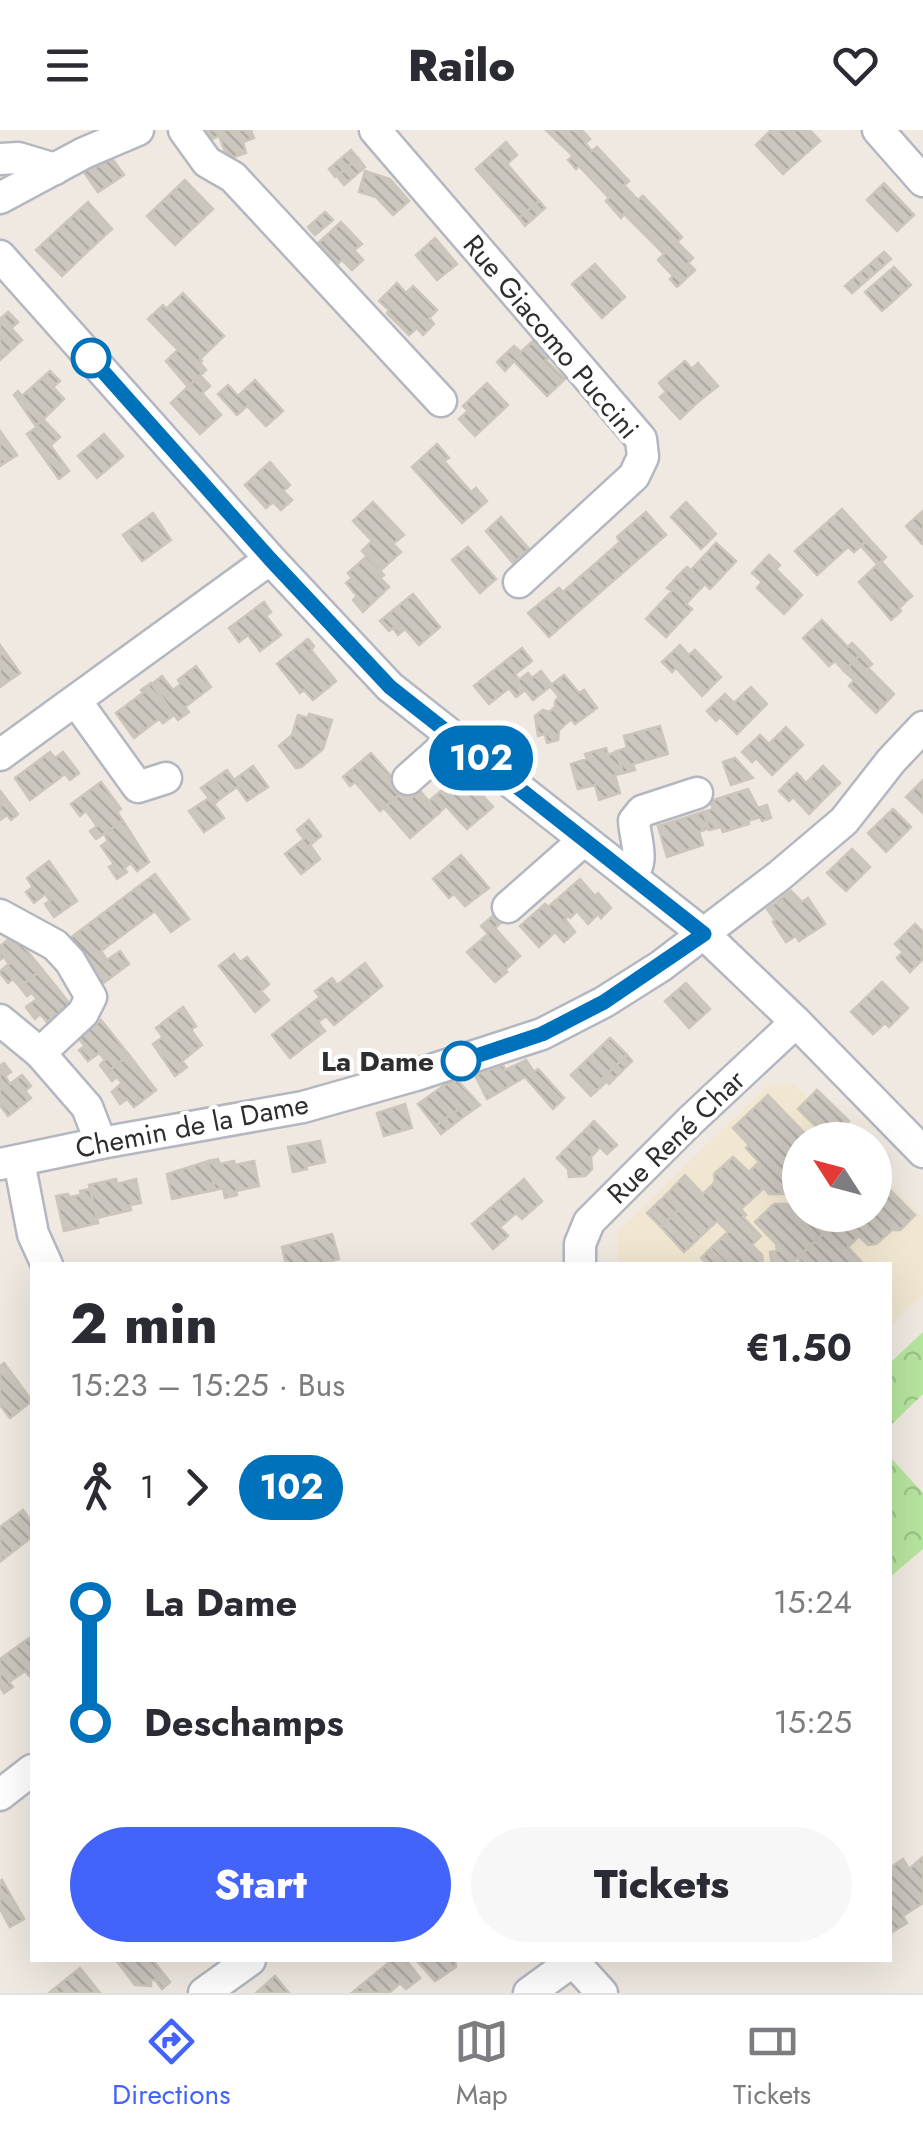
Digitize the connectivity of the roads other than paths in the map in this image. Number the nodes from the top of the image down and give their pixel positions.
1 (138, 130) edge
2 (184, 130) edge
3 (375, 130) edge
4 (878, 130) edge
5 (0, 158) edge
6 (56, 169) junction
7 (923, 181) edge
8 (0, 198) edge
9 (0, 256) edge
10 (441, 401) dead end
11 (270, 559) junction
12 (519, 582) dead end
13 (76, 701) junction
14 (923, 727) edge
15 (454, 738) junction
16 (0, 755) edge
17 (166, 778) dead end
18 (408, 778) dead end
19 (697, 792) dead end
20 (584, 840) junction
21 (630, 876) junction
22 (508, 907) dead end
23 (0, 915) edge
24 (704, 934) junction
25 (0, 1020) edge
26 (796, 1022) junction
27 (40, 1053) junction
28 (101, 1143) junction
29 (923, 1152) edge
30 (9, 1163) edge
31 (46, 1262) edge
32 (580, 1262) edge
33 (30, 1772) edge
34 (0, 1794) edge
35 (247, 1962) edge
36 (572, 1962) edge
37 (574, 1962) edge
38 (204, 1993) edge
39 (530, 1993) edge
40 (602, 1993) edge

1 - 6 street
2 - 10 street
3 - 12 street, Rue Giacomo Puccini
4 - 7 street
5 - 6 street
6 - 8 street
9 - 11 street
11 - 13 street
11 - 15 street
13 - 16 street
13 - 17 street
14 - 24 street, Chemin de la Dame
15 - 18 street
15 - 20 street
19 - 21 street
20 - 21 street
20 - 22 street
21 - 24 street
23 - 27 street
24 - 26 street
24 - 28 street, Chemin de la Dame
25 - 27 street
26 - 29 street
26 - 32 street, Rue René Char
27 - 28 street
28 - 30 street, Chemin de la Dame
30 - 31 street
33 - 34 street
35 - 38 street
36 - 39 street
37 - 40 street

